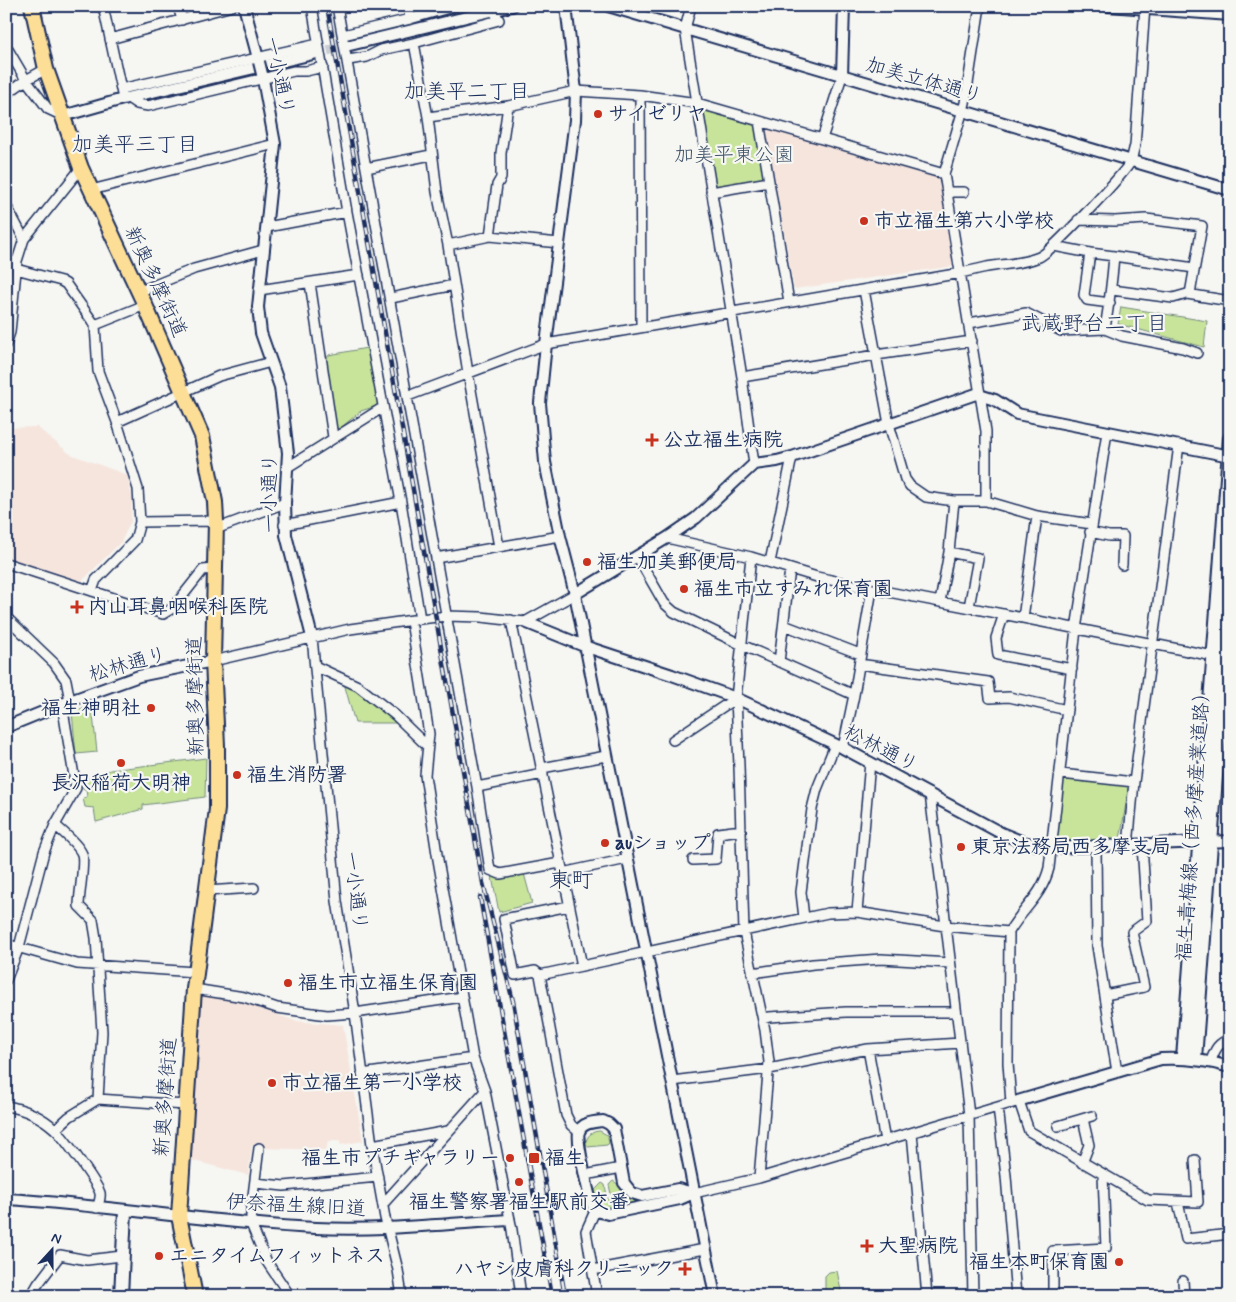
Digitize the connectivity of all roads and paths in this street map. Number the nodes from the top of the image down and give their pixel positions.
1 (32, 6) edge
2 (103, 6) edge
3 (178, 6) edge
4 (232, 6) edge
5 (244, 6) edge
6 (312, 6) edge
7 (337, 6) edge
8 (408, 6) edge
9 (456, 6) edge
10 (512, 6) edge
11 (566, 6) edge
12 (608, 6) edge
13 (691, 6) edge
14 (844, 6) edge
15 (980, 6) edge
16 (1108, 6) edge
17 (492, 8) edge
18 (1145, 8) edge
19 (1230, 15) edge
20 (410, 19) junction
21 (182, 20) junction
22 (685, 29) junction
23 (342, 34) junction
24 (110, 39) junction
25 (414, 43) junction
26 (318, 44) junction
27 (350, 45) tunnel mouth
28 (6, 46) edge
29 (313, 54) tunnel mouth
30 (259, 60) junction
31 (348, 60) junction
32 (323, 67) junction
33 (46, 69) junction
34 (263, 76) junction
35 (842, 76) junction
36 (26, 80) junction
37 (576, 91) junction
38 (6, 94) edge
39 (127, 96) junction
40 (640, 96) junction
41 (697, 103) junction
42 (508, 106) junction
43 (962, 111) junction
44 (63, 116) junction
45 (428, 117) junction
46 (759, 121) junction
47 (822, 139) junction
48 (275, 144) junction
49 (431, 155) junction
50 (1131, 161) junction
51 (81, 168) junction
52 (366, 168) junction
53 (944, 174) junction
54 (769, 182) junction
55 (91, 190) junction
56 (1230, 190) edge
57 (711, 192) junction
58 (947, 192) junction
59 (964, 192) dead end
60 (6, 205) edge
61 (347, 212) junction
62 (1078, 220) junction
63 (266, 227) junction
64 (490, 236) junction
65 (24, 239) junction
66 (559, 243) junction
67 (448, 245) junction
68 (1054, 246) junction
69 (263, 250) junction
70 (1090, 252) junction
71 (1114, 256) junction
72 (6, 262) edge
73 (16, 265) junction
74 (1194, 268) junction
75 (961, 273) junction
76 (359, 276) junction
77 (310, 283) junction
78 (454, 285) junction
79 (259, 290) junction
80 (864, 290) junction
81 (1112, 290) junction
82 (1190, 294) junction
83 (390, 298) junction
84 (142, 299) junction
85 (1230, 300) edge
86 (789, 302) junction
87 (1110, 303) junction
88 (731, 312) junction
89 (969, 323) junction
90 (95, 325) junction
91 (641, 328) junction
92 (1105, 329) junction
93 (972, 341) junction
94 (6, 344) edge
95 (546, 344) junction
96 (1197, 353) dead end
97 (876, 355) junction
98 (271, 362) junction
99 (468, 373) junction
100 (742, 377) junction
101 (183, 393) junction
102 (981, 395) junction
103 (408, 396) junction
104 (382, 408) junction
105 (116, 422) junction
106 (889, 424) junction
107 (1107, 432) junction
108 (333, 437) junction
109 (1230, 438) edge
110 (1179, 445) junction
111 (1229, 456) edge
112 (792, 457) junction
113 (754, 464) junction
114 (288, 467) junction
115 (954, 501) junction
116 (986, 501) junction
117 (401, 502) junction
118 (284, 503) junction
119 (1036, 516) junction
120 (140, 522) junction
121 (216, 525) junction
122 (284, 525) junction
123 (1091, 528) junction
124 (560, 536) junction
125 (667, 538) junction
126 (499, 547) junction
127 (949, 552) junction
128 (636, 556) junction
129 (750, 557) junction
130 (436, 558) junction
131 (770, 562) junction
132 (6, 563) edge
133 (1122, 565) dead end
134 (790, 568) junction
135 (215, 569) junction
136 (872, 589) junction
137 (1230, 589) edge
138 (92, 591) junction
139 (575, 594) junction
140 (940, 602) junction
141 (969, 607) junction
142 (1004, 614) junction
143 (446, 616) junction
144 (6, 617) edge
145 (1023, 618) junction
146 (416, 620) junction
147 (511, 620) junction
148 (525, 622) junction
149 (784, 625) junction
150 (1076, 629) junction
151 (312, 637) junction
152 (742, 645) junction
153 (1152, 645) junction
154 (584, 646) junction
155 (860, 654) junction
156 (1222, 658) edge
157 (213, 661) junction
158 (779, 662) junction
159 (859, 664) junction
160 (315, 666) junction
161 (1072, 669) junction
162 (854, 695) junction
163 (736, 698) junction
164 (66, 702) junction
165 (1067, 710) junction
166 (6, 727) edge
167 (673, 740) dead end
168 (427, 746) junction
169 (839, 746) junction
170 (606, 756) junction
171 (870, 762) junction
172 (542, 771) junction
173 (1061, 774) junction
174 (1134, 782) junction
175 (478, 787) junction
176 (930, 794) junction
177 (55, 825) junction
178 (741, 830) junction
179 (1230, 840) edge
180 (1205, 842) junction
181 (1142, 845) junction
182 (1128, 846) junction
183 (1096, 847) junction
184 (1052, 848) junction
185 (627, 859) junction
186 (693, 860) dead end
187 (560, 863) junction
188 (562, 873) junction
189 (254, 888) dead end
190 (206, 892) junction
191 (569, 906) junction
192 (857, 912) junction
193 (804, 918) junction
194 (945, 926) junction
195 (744, 932) junction
196 (1009, 932) junction
197 (6, 944) edge
198 (19, 948) junction
199 (646, 953) junction
200 (950, 963) junction
201 (98, 965) junction
202 (582, 966) junction
203 (195, 972) junction
204 (752, 973) junction
205 (540, 975) junction
206 (6, 980) edge
207 (194, 989) junction
208 (1105, 995) junction
209 (462, 997) junction
210 (956, 1012) junction
211 (355, 1013) junction
212 (763, 1019) junction
213 (1230, 1039) edge
214 (960, 1043) junction
215 (868, 1049) junction
216 (473, 1058) junction
217 (1189, 1058) junction
218 (1211, 1061) junction
219 (769, 1068) junction
220 (1230, 1068) edge
221 (1117, 1072) junction
222 (362, 1074) junction
223 (672, 1081) junction
224 (485, 1091) junction
225 (98, 1099) junction
226 (1015, 1102) junction
227 (185, 1105) junction
228 (6, 1106) edge
229 (998, 1107) junction
230 (970, 1116) junction
231 (1092, 1116) dead end
232 (1083, 1119) junction
233 (1058, 1126) dead end
234 (56, 1129) junction
235 (448, 1131) junction
236 (579, 1132) junction
237 (912, 1133) junction
238 (885, 1141) junction
239 (372, 1145) junction
240 (259, 1148) dead end
241 (1195, 1160) dead end
242 (1082, 1163) junction
243 (621, 1168) junction
244 (585, 1175) junction
245 (1103, 1175) junction
246 (378, 1177) junction
247 (759, 1178) junction
248 (255, 1183) junction
249 (694, 1193) junction
250 (6, 1199) edge
251 (1178, 1202) junction
252 (383, 1204) junction
253 (97, 1208) junction
254 (125, 1210) junction
255 (594, 1211) junction
256 (179, 1216) junction
257 (509, 1220) junction
258 (251, 1224) junction
259 (388, 1227) junction
260 (1230, 1234) edge
261 (705, 1249) junction
262 (122, 1256) junction
263 (593, 1270) junction
264 (1183, 1281) dead end
265 (31, 1296) edge
266 (121, 1296) edge
267 (195, 1296) edge
268 (290, 1296) edge
269 (402, 1296) edge
270 (521, 1296) edge
271 (598, 1296) edge
272 (647, 1296) edge
273 (664, 1296) edge
274 (715, 1296) edge
275 (927, 1296) edge
276 (973, 1296) edge
277 (1016, 1296) edge
278 (1053, 1296) edge
279 (1184, 1296) edge

1 - 33 main road, 新奥多摩街道
2 - 24 street
3 - 21 street
4 - 21 street
5 - 30 street, 一小通り
6 - 26 street
7 - 23 street
8 - 20 street
9 - 20 street
10 - 17 street
11 - 37 street
12 - 22 street, 加美立体通り
13 - 22 street
14 - 35 street
15 - 43 street
16 - 18 street
17 - 25 street
17 - 27 street
18 - 19 street
18 - 50 street
20 - 23 street
21 - 24 street
22 - 35 street, 加美立体通り
22 - 41 street
23 - 31 street
24 - 39 street
25 - 31 street
25 - 45 street
26 - 30 street
26 - 32 street
28 - 36 street
29 - 39 street
30 - 34 street, 一小通り, bridge
30 - 39 street
31 - 52 street
32 - 34 street
32 - 61 street
33 - 36 street
33 - 44 main road, 新奥多摩街道
34 - 39 street
34 - 48 street, 一小通り
35 - 43 street, 加美立体通り
35 - 47 street
36 - 38 street
36 - 44 street
37 - 40 street
37 - 42 street
37 - 66 street
39 - 44 street
40 - 41 street
40 - 91 street
41 - 46 street
41 - 57 street
42 - 45 street
42 - 64 street
43 - 50 street, 加美立体通り
43 - 53 street
44 - 51 main road, 新奥多摩街道
45 - 49 street
46 - 47 street
46 - 54 street
47 - 53 street
48 - 55 street
48 - 63 street, 一小通り
49 - 52 street
49 - 67 street
50 - 56 street, 加美立体通り
50 - 62 street
51 - 55 main road, 新奥多摩街道
51 - 65 street
52 - 83 street
53 - 58 street
54 - 57 street
54 - 86 street
55 - 84 main road, 新奥多摩街道
57 - 88 street
58 - 59 street
58 - 75 street
60 - 65 street
61 - 63 street
61 - 76 street
62 - 68 street
62 - 74 street
63 - 69 street, 一小通り
64 - 66 street
64 - 67 street
65 - 73 street
66 - 95 street
67 - 78 street
68 - 70 street
68 - 75 street
69 - 79 street, 一小通り
69 - 84 street
70 - 71 street
70 - 87 street
71 - 74 street
71 - 81 street
72 - 73 street
73 - 90 street
73 - 94 street
74 - 82 street
75 - 80 street
75 - 89 street
76 - 77 street
76 - 104 street
77 - 79 street
77 - 108 street
78 - 83 street
78 - 99 street
79 - 98 street, 一小通り
80 - 86 street
80 - 97 street
81 - 82 street
81 - 87 street
82 - 85 street
83 - 103 street
84 - 90 street
84 - 101 main road, 新奥多摩街道
86 - 88 street
87 - 92 street
88 - 91 street
88 - 100 street
89 - 92 street
89 - 93 street
90 - 105 street
91 - 95 street
92 - 96 street
93 - 97 street
93 - 102 street
95 - 99 street
95 - 124 street
97 - 100 street
97 - 106 street
98 - 101 street
98 - 114 street, 一小通り
99 - 103 street
99 - 126 street
100 - 113 street
101 - 105 street
101 - 121 main road, 新奥多摩街道
102 - 106 street
102 - 107 street
102 - 116 street
103 - 130 street
104 - 108 street
104 - 117 street
105 - 120 street
106 - 112 street
106 - 115 street
107 - 110 street
107 - 123 street
108 - 114 street
109 - 111 main road, 福生青梅線（西多摩産業道路）
110 - 111 street
110 - 153 street
111 - 156 main road, 福生青梅線（西多摩産業道路）
112 - 113 street
112 - 131 street
113 - 125 street
114 - 118 street, 一小通り
115 - 116 street
115 - 127 street
116 - 119 street
117 - 122 street
117 - 146 street
118 - 121 street
118 - 122 street, 一小通り
119 - 123 street
119 - 145 street
120 - 121 street
120 - 138 street
121 - 135 main road, 新奥多摩街道
122 - 151 street, 一小通り
123 - 133 street
123 - 150 street
124 - 126 street
124 - 139 street
125 - 128 street
125 - 129 street
126 - 130 street
127 - 140 street
127 - 141 street
128 - 139 street
128 - 152 street
129 - 131 street
129 - 152 street
130 - 143 street
131 - 134 street
132 - 138 street
134 - 136 street
134 - 149 street
135 - 138 street
135 - 157 main road, 新奥多摩街道
136 - 140 street
136 - 155 street
137 - 156 main road, 福生青梅線（西多摩産業道路）
139 - 148 street
139 - 154 street
140 - 141 street
141 - 142 street
142 - 145 street
142 - 161 street
143 - 146 street, 松林通り
143 - 147 street, 松林通り
143 - 175 street
144 - 164 street
145 - 150 street
146 - 151 street, 松林通り
146 - 168 street
147 - 148 street, 松林通り
147 - 172 street
148 - 154 street, 松林通り
149 - 155 street
149 - 158 street
150 - 153 street
150 - 161 street
151 - 157 street, 松林通り
151 - 160 street, 一小通り
152 - 158 street
152 - 163 street
153 - 156 street
153 - 174 street
154 - 163 street, 松林通り
154 - 170 street
155 - 159 street
156 - 180 main road, 福生青梅線（西多摩産業道路）
156 - 180 main road, 福生青梅線（西多摩産業道路）
157 - 164 street, 松林通り
157 - 190 main road, 新奥多摩街道
158 - 162 street
159 - 162 street
159 - 165 street
160 - 168 street
160 - 211 street, 一小通り
161 - 165 street
162 - 169 street
163 - 167 street
163 - 169 street, 松林通り
163 - 178 street
164 - 166 street, 松林通り
164 - 177 street
165 - 173 street
168 - 209 street
169 - 171 street, 松林通り
169 - 193 street
170 - 172 street
170 - 185 street
171 - 176 street, 松林通り
171 - 192 street
172 - 175 street
172 - 187 street
173 - 174 street
173 - 184 street
174 - 182 street
175 - 187 street
176 - 184 street, 松林通り
176 - 194 street
177 - 198 street
177 - 201 street
178 - 186 street
178 - 195 street
179 - 180 street, 松林通り
180 - 181 street, 松林通り
180 - 217 main road
181 - 182 street, 松林通り
181 - 208 street
182 - 183 street, 松林通り
183 - 184 street, 松林通り
183 - 208 street
184 - 196 street
185 - 188 street
185 - 199 street
187 - 188 street
188 - 191 street
189 - 190 street
190 - 203 main road, 新奥多摩街道
191 - 202 street
191 - 205 street
192 - 193 street
192 - 194 street
193 - 195 street
194 - 196 street
194 - 200 street
195 - 199 street
195 - 204 street
196 - 226 street
197 - 198 street
198 - 201 street
198 - 206 street
199 - 202 street
199 - 223 street
200 - 204 street
200 - 210 street
201 - 203 street
201 - 225 street
202 - 205 street
203 - 207 main road, 新奥多摩街道
204 - 212 street
205 - 236 street
207 - 211 street
207 - 227 main road, 新奥多摩街道
208 - 221 street
209 - 211 street
209 - 216 street
210 - 212 street
210 - 214 street
211 - 222 street, 一小通り
212 - 219 street
213 - 218 street
214 - 215 street
214 - 230 street
215 - 219 street
215 - 238 street
216 - 222 street
216 - 224 street
217 - 218 street
217 - 221 street
218 - 220 street
219 - 223 street
219 - 247 street
221 - 226 street
222 - 239 street, 一小通り
223 - 249 street
224 - 235 street
224 - 257 street
225 - 227 street
225 - 234 street
226 - 229 street
226 - 242 street
227 - 256 main road, 新奥多摩街道
228 - 234 street
229 - 230 street
229 - 277 street
230 - 237 street
230 - 276 street
231 - 232 street
232 - 233 street
232 - 242 street
234 - 253 street
235 - 239 street
235 - 252 street
236 - 243 street
236 - 244 street
237 - 238 street
237 - 275 street
238 - 247 street
239 - 246 street, 一小通り
240 - 248 street
241 - 251 street
242 - 245 street
243 - 244 street
243 - 249 street
244 - 255 street
245 - 251 street
245 - 278 street
246 - 248 street
246 - 252 street, 一小通り
247 - 249 street
248 - 258 street
249 - 255 street
249 - 261 street
250 - 253 street, 伊奈福生線旧道
251 - 260 street
252 - 259 street, 一小通り
253 - 254 street, 伊奈福生線旧道
254 - 256 street, 伊奈福生線旧道
254 - 262 main road
255 - 263 street
256 - 258 street, 伊奈福生線旧道
256 - 267 main road, 新奥多摩街道
257 - 259 street, 伊奈福生線旧道
257 - 270 street
258 - 259 street, 伊奈福生線旧道
258 - 268 street
259 - 269 street, 一小通り
261 - 263 street
261 - 274 street
262 - 265 street
262 - 266 main road
263 - 271 street
264 - 279 street
272 - 273 street

